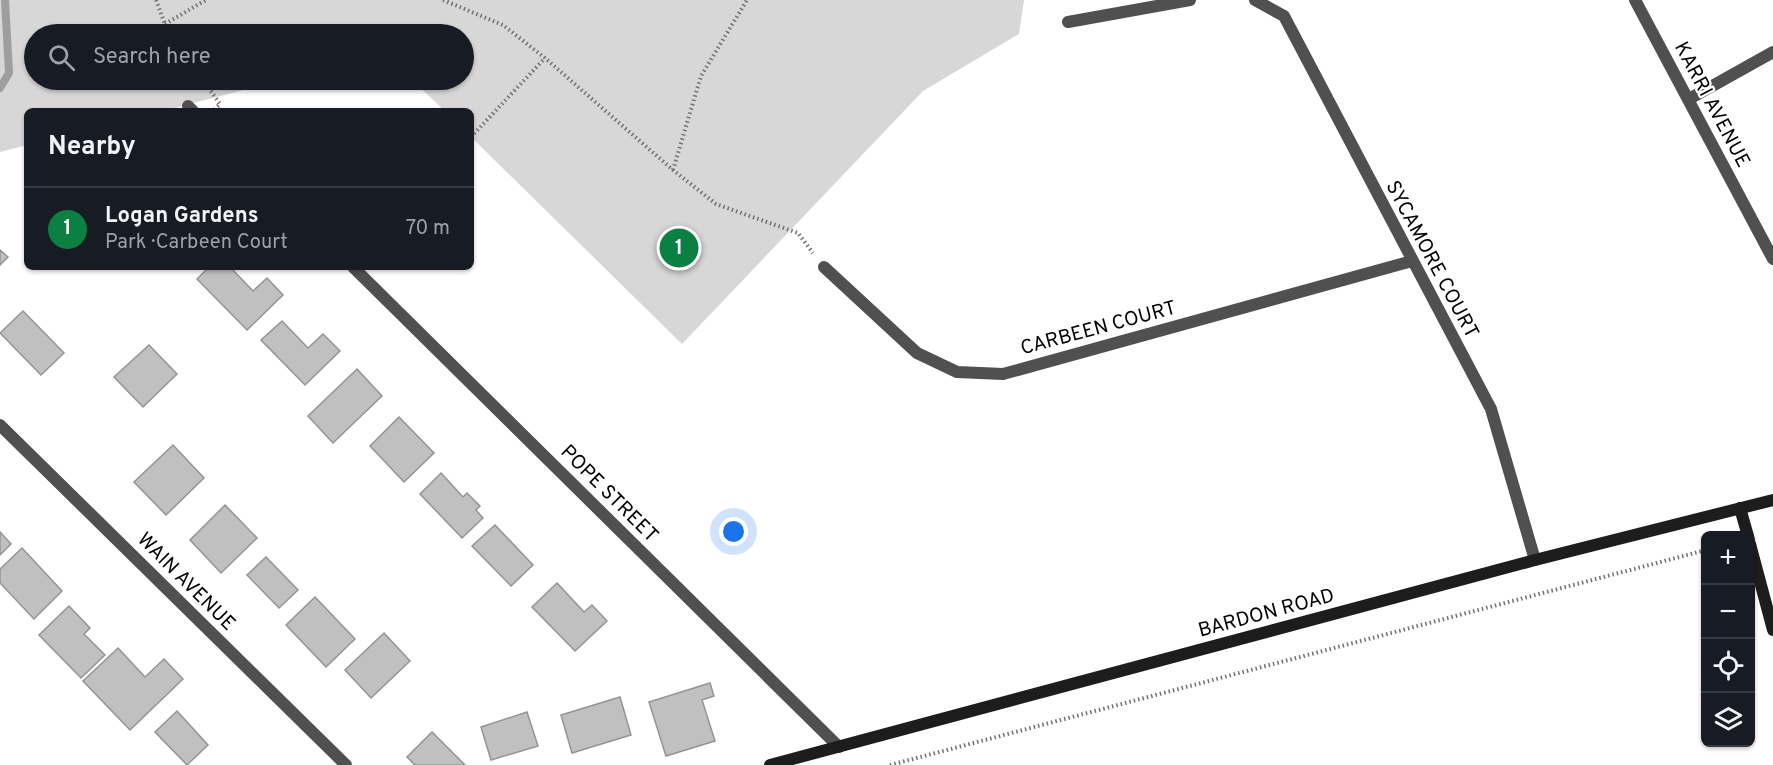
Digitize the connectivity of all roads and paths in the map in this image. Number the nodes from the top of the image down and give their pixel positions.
1 (156, 0) edge
2 (206, 0) edge
3 (443, 0) edge
4 (747, 0) edge
5 (1190, 0) edge
6 (1255, 0) edge
7 (1635, 0) edge
8 (1068, 22) dead end
9 (165, 24) joint
10 (1773, 52) edge
11 (545, 58) junction
12 (210, 90) edge
13 (1689, 99) junction
14 (216, 108) edge
15 (474, 134) edge
16 (673, 170) junction
17 (1773, 259) edge
18 (1412, 261) junction
19 (824, 267) joint
20 (356, 270) edge
21 (0, 425) edge
22 (1773, 500) edge
23 (1740, 508) junction
24 (1747, 531) edge
25 (1701, 551) edge
26 (1535, 560) junction
27 (1755, 563) edge
28 (1773, 630) edge
29 (839, 747) junction
30 (346, 765) edge
31 (770, 765) edge
32 (890, 765) edge

1 - 9 path
2 - 9 path
3 - 11 path
4 - 16 path
5 - 8 street
6 - 18 street, SYCAMORE COURT
7 - 13 street, KARRI AVENUE
10 - 13 street
11 - 15 path
11 - 16 path
12 - 14 path
13 - 17 street, KARRI AVENUE
16 - 19 path
18 - 19 street, CARBEEN COURT
18 - 26 street, SYCAMORE COURT
20 - 29 street, POPE STREET
21 - 30 street, WAIN AVENUE
22 - 23 street, BARDON ROAD
23 - 24 street
23 - 26 street, BARDON ROAD
25 - 32 path
26 - 29 street, BARDON ROAD
27 - 28 street
29 - 31 street, BARDON ROAD

